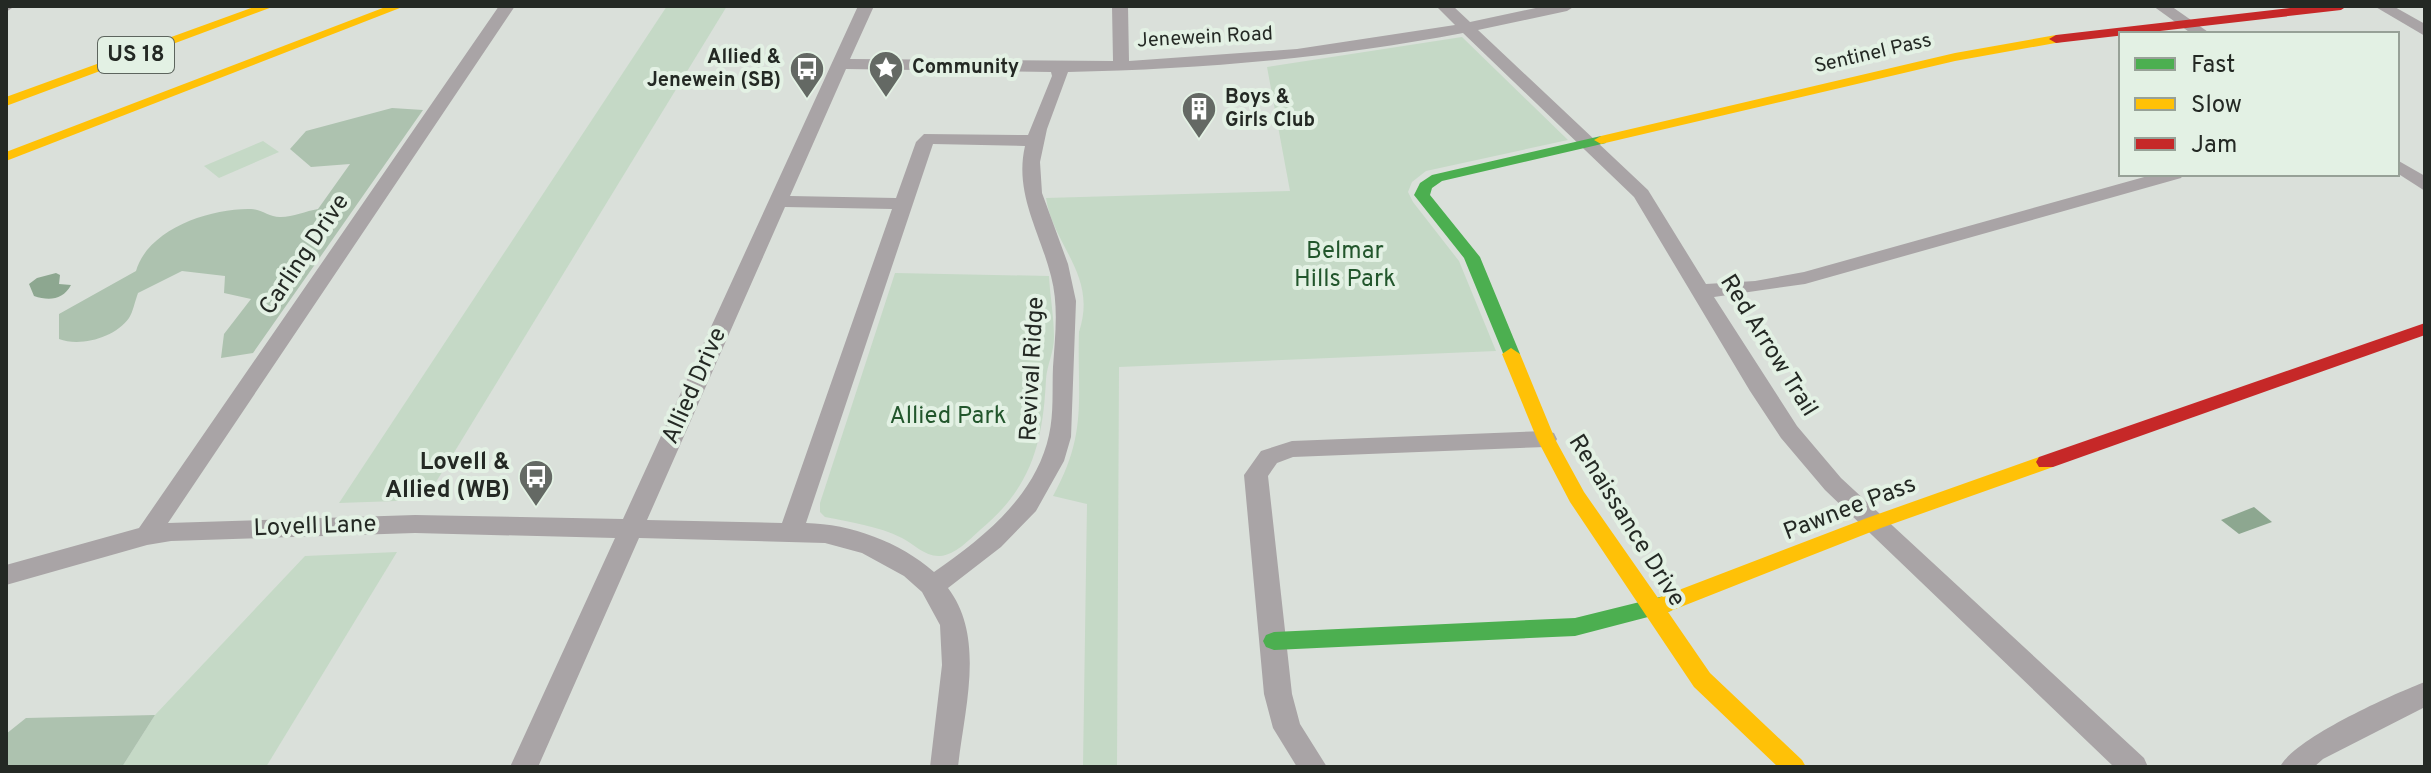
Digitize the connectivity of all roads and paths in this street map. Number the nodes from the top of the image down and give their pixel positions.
1 (268, 6) edge
2 (399, 6) edge
3 (507, 6) edge
4 (866, 6) edge
5 (1120, 6) edge
6 (1444, 6) edge
7 (1567, 6) edge
8 (2161, 6) edge
9 (2341, 6) edge
10 (2382, 6) edge
11 (2186, 23) junction
12 (1466, 27) junction
13 (2425, 31) edge
14 (2200, 32) edge
15 (841, 64) junction
16 (1121, 64) junction
17 (1059, 65) junction
18 (6, 102) edge
19 (1035, 141) junction
20 (1589, 143) junction
21 (6, 157) edge
22 (2399, 166) edge
23 (2168, 176) edge
24 (2425, 185) edge
25 (1425, 186) joint
26 (778, 201) junction
27 (901, 204) junction
28 (1702, 291) junction
29 (2425, 329) edge
30 (1546, 439) junction
31 (1874, 523) junction
32 (630, 529) junction
33 (791, 531) junction
34 (147, 535) junction
35 (6, 575) edge
36 (932, 586) junction
37 (1652, 610) junction
38 (1274, 641) junction
39 (2425, 694) edge
40 (1792, 766) edge
41 (524, 767) edge
42 (944, 767) edge
43 (1313, 767) edge
44 (2134, 767) edge
45 (2294, 767) edge

1 - 18 main road, US 18
2 - 21 main road
3 - 34 street, Carling Drive
4 - 15 street, Allied Drive
5 - 16 street
6 - 12 street, Red Arrow Trail
7 - 12 street, Jenewein Road
8 - 11 street
9 - 11 main road, Sentinel Pass
10 - 13 street
11 - 14 street
11 - 20 main road, Sentinel Pass
12 - 16 street, Jenewein Road
12 - 20 street, Red Arrow Trail
15 - 17 street, Jenewein Road
15 - 26 street, Allied Drive
16 - 17 street, Jenewein Road
17 - 19 street, Revival Ridge
19 - 27 street
19 - 36 street, Revival Ridge
20 - 25 main road, Sentinel Pass
20 - 28 street, Red Arrow Trail
22 - 24 street
23 - 28 street
25 - 30 main road, Renaissance Drive
26 - 27 street
26 - 32 street, Allied Drive
27 - 33 street
28 - 31 street, Red Arrow Trail
29 - 31 main road, Pawnee Pass
30 - 37 main road, Renaissance Drive
30 - 38 street
31 - 37 main road, Pawnee Pass
31 - 44 street, Red Arrow Trail
32 - 33 street, Lovell Lane
32 - 34 street, Lovell Lane
32 - 41 street, Allied Drive
33 - 36 street, Lovell Lane
34 - 35 street, Lovell Lane
36 - 42 street
37 - 38 main road, Pawnee Pass
37 - 40 main road, Renaissance Drive
38 - 43 street
39 - 45 street

